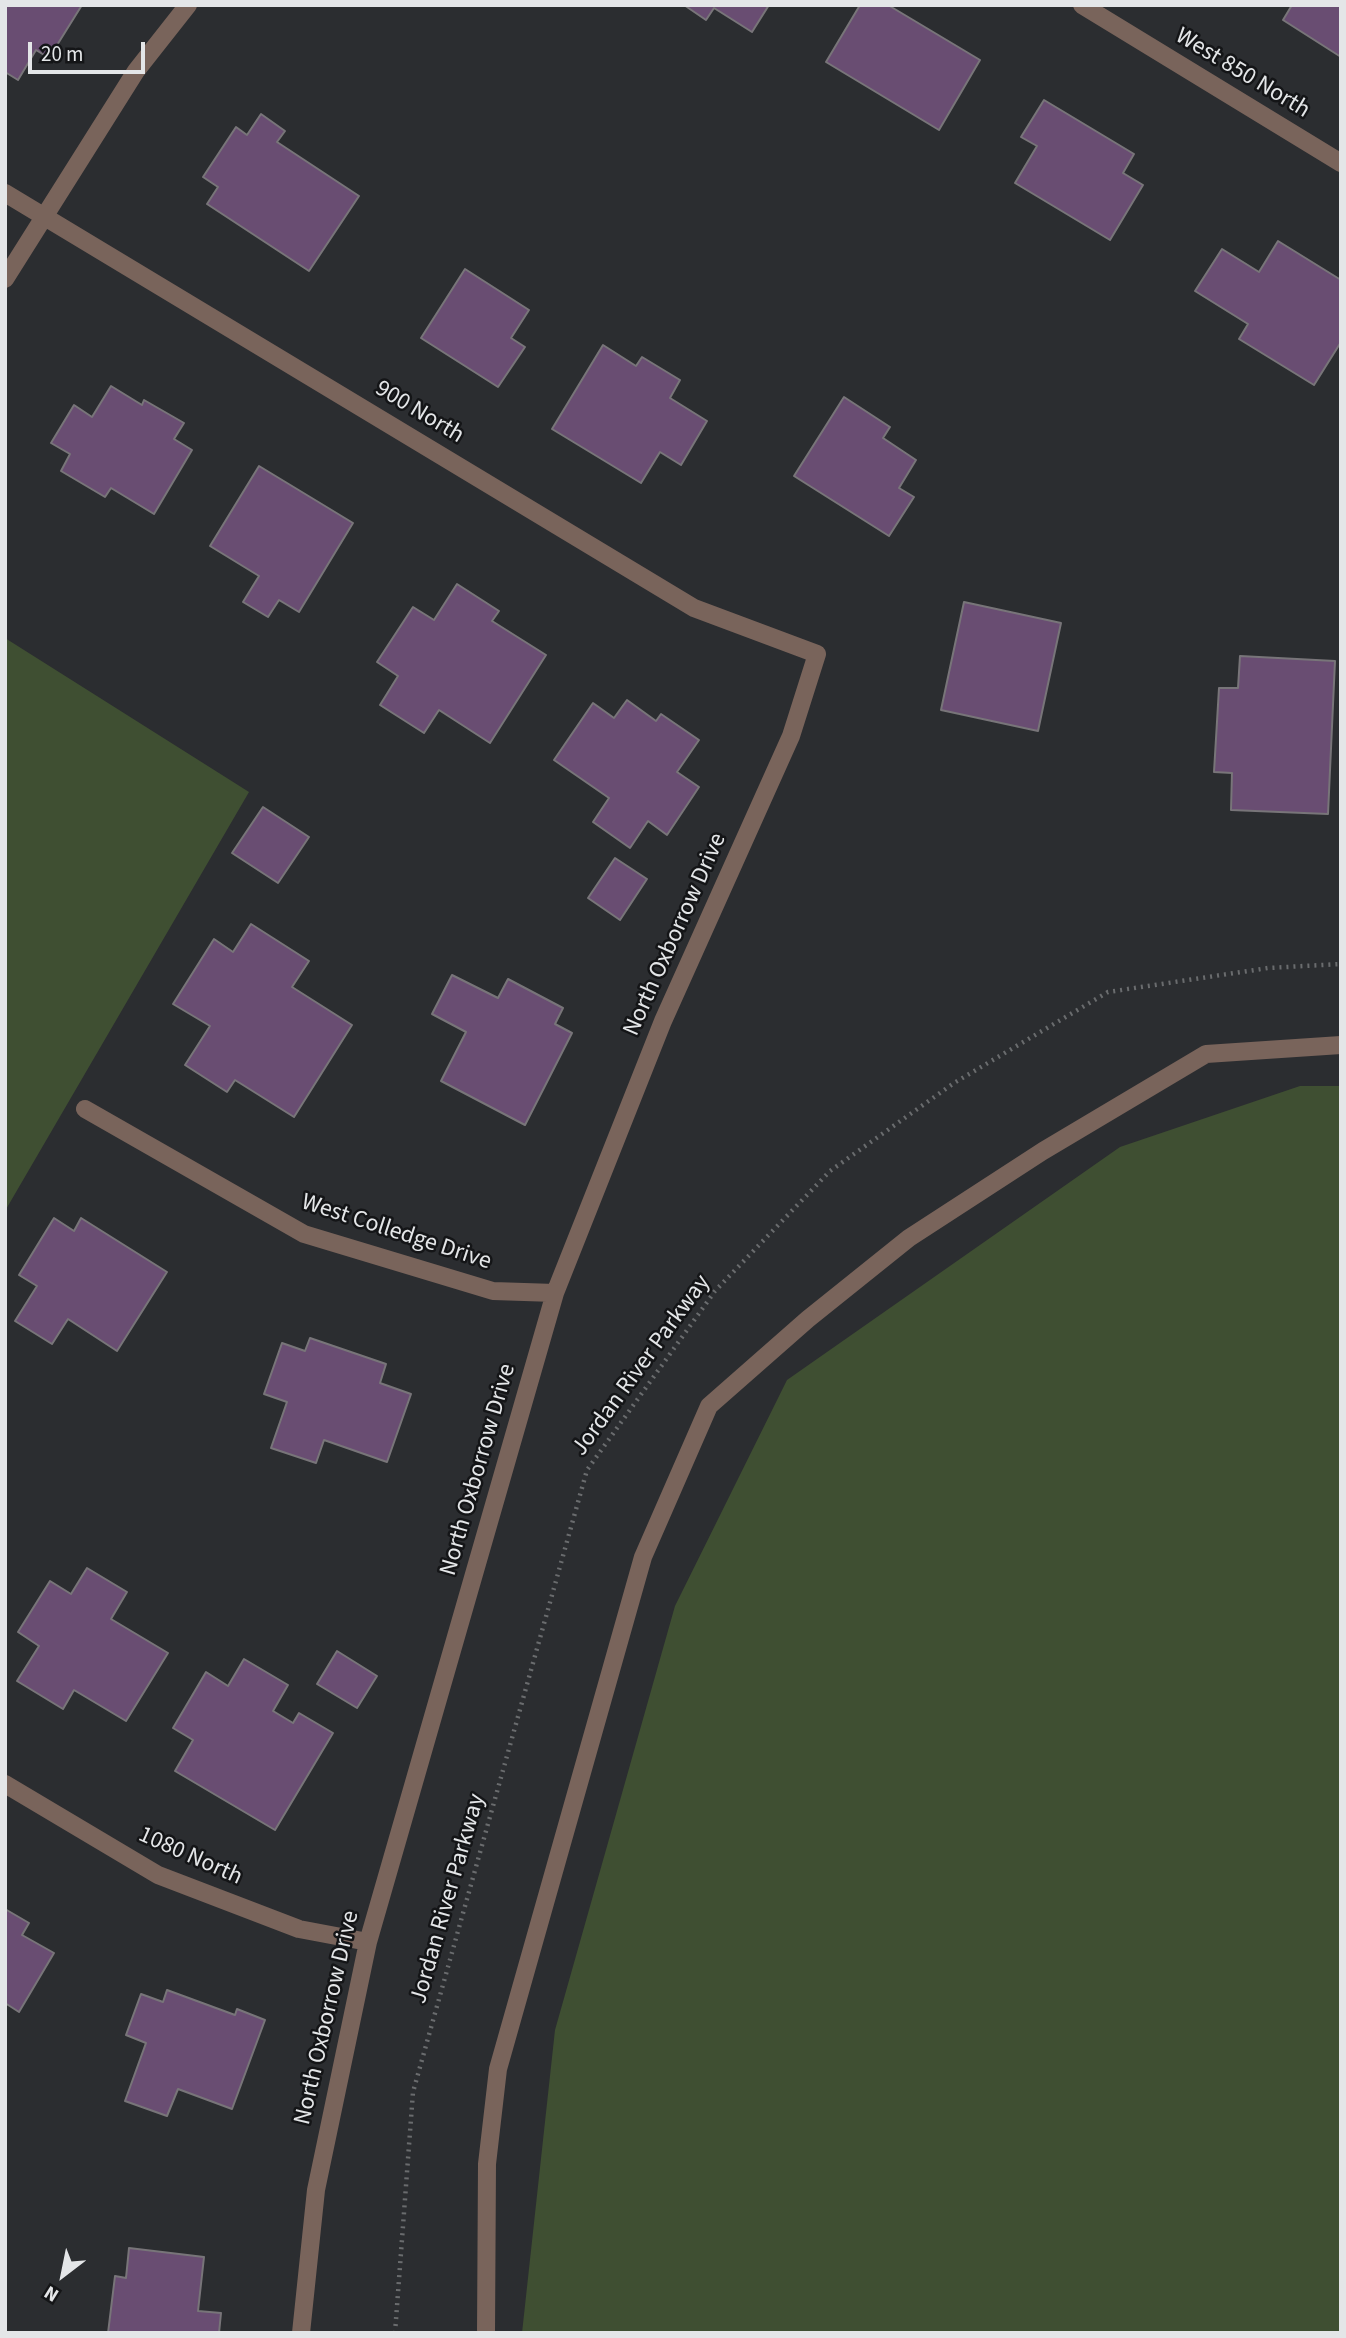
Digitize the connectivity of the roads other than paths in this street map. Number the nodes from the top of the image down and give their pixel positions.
1 (188, 5) edge
2 (1082, 5) edge
3 (1341, 163) edge
4 (5, 193) edge
5 (45, 216) junction
6 (5, 279) edge
7 (817, 654) joint
8 (1341, 1045) edge
9 (85, 1109) dead end
10 (555, 1293) junction
11 (5, 1784) edge
12 (368, 1941) junction
13 (301, 2333) edge
14 (486, 2333) edge

1 - 5 street
2 - 3 street, West 850 North
4 - 5 street, 900 North
5 - 6 street
5 - 7 street, 900 North
7 - 10 street, North Oxborrow Drive
8 - 14 street
9 - 10 street, West Colledge Drive
10 - 12 street, North Oxborrow Drive
11 - 12 street, 1080 North
12 - 13 street, North Oxborrow Drive

